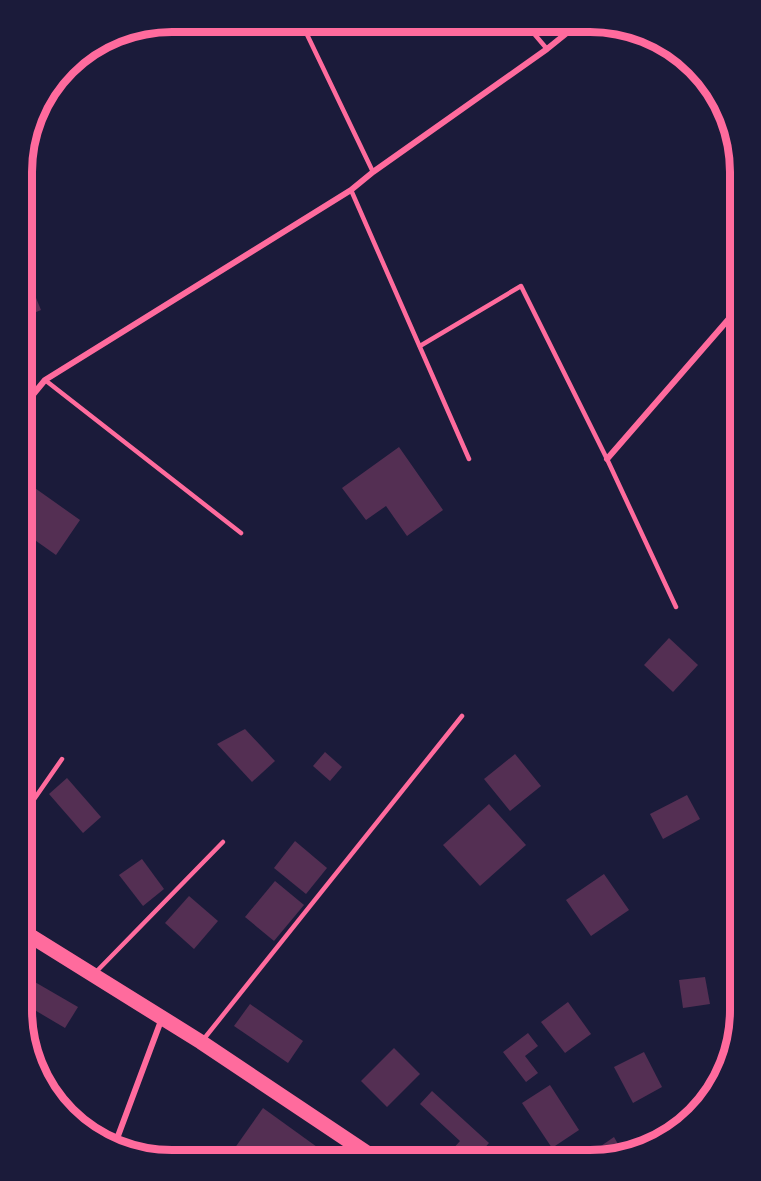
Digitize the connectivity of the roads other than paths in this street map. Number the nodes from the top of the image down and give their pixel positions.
1 (306, 32) edge
2 (533, 32) edge
3 (568, 32) edge
4 (548, 49) junction
5 (373, 171) junction
6 (351, 190) junction
7 (730, 318) edge
8 (420, 346) junction
9 (45, 380) junction
10 (32, 396) edge
11 (470, 459) dead end
12 (607, 459) junction
13 (240, 533) dead end
14 (676, 607) dead end
15 (462, 716) dead end
16 (62, 759) dead end
17 (32, 802) edge
18 (223, 842) dead end
19 (32, 937) edge
20 (93, 975) junction
21 (162, 1018) junction
22 (201, 1042) junction
23 (117, 1139) edge
24 (363, 1150) edge

1 - 5 lane
2 - 4 lane
3 - 4 street
4 - 5 street
5 - 6 street
6 - 8 lane
6 - 9 street
7 - 12 street
8 - 11 lane
8 - 12 lane
9 - 10 street
9 - 13 lane
12 - 14 lane
15 - 22 lane
16 - 17 lane
18 - 20 lane
19 - 20 highway
20 - 21 highway
21 - 22 highway
21 - 23 street
22 - 24 highway

